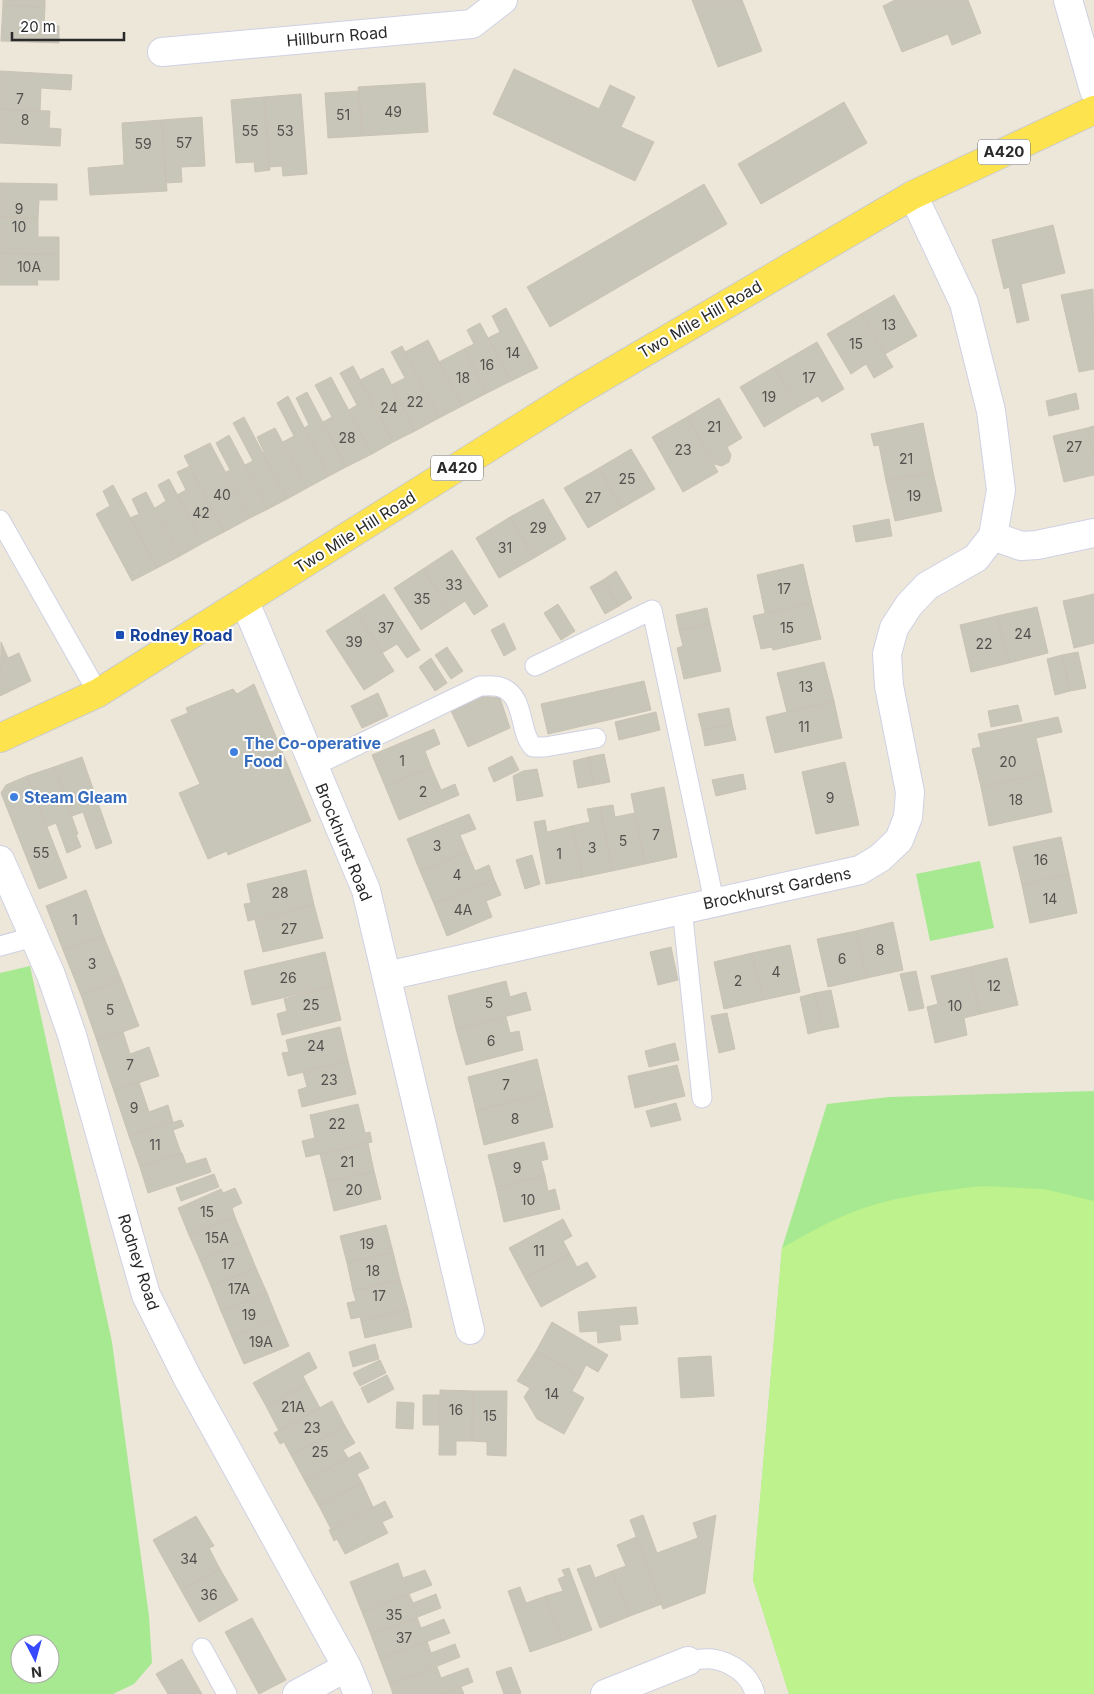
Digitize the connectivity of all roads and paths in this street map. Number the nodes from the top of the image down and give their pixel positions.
1 (504, 0) edge
2 (1068, 0) edge
3 (162, 52) dead end
4 (1094, 90) edge
5 (1094, 110) edge
6 (913, 195) junction
7 (0, 520) edge
8 (1094, 533) edge
9 (993, 536) junction
10 (245, 602) junction
11 (535, 666) dead end
12 (98, 693) junction
13 (0, 738) edge
14 (596, 738) dead end
15 (314, 766) junction
16 (0, 860) edge
17 (714, 901) junction
18 (682, 908) junction
19 (33, 936) junction
20 (0, 946) edge
21 (387, 976) junction
22 (702, 1098) dead end
23 (470, 1330) dead end
24 (202, 1648) dead end
25 (688, 1661) joint
26 (347, 1667) junction
27 (227, 1694) edge
28 (297, 1694) edge
29 (358, 1694) edge
30 (605, 1694) edge
31 (755, 1694) edge

1 - 3 street, Hillburn Road
2 - 4 street
5 - 6 main road, A420
6 - 9 street, Brockhurst Gardens
6 - 10 main road, Two Mile Hill Road / A420
7 - 12 lane
8 - 9 street
9 - 17 street, Brockhurst Gardens
10 - 12 main road, Two Mile Hill Road / A420
10 - 15 street, Brockhurst Road
11 - 17 lane
12 - 13 main road, Two Mile Hill Road / A420
14 - 15 lane
15 - 21 street, Brockhurst Road
16 - 19 street, Rodney Road
17 - 18 street, Brockhurst Gardens
18 - 21 street, Brockhurst Gardens
18 - 22 lane
19 - 20 lane
19 - 26 street, Rodney Road
21 - 23 street, Brockhurst Road
24 - 27 lane
25 - 30 street
25 - 31 lane
26 - 28 street
26 - 29 street, Rodney Road

